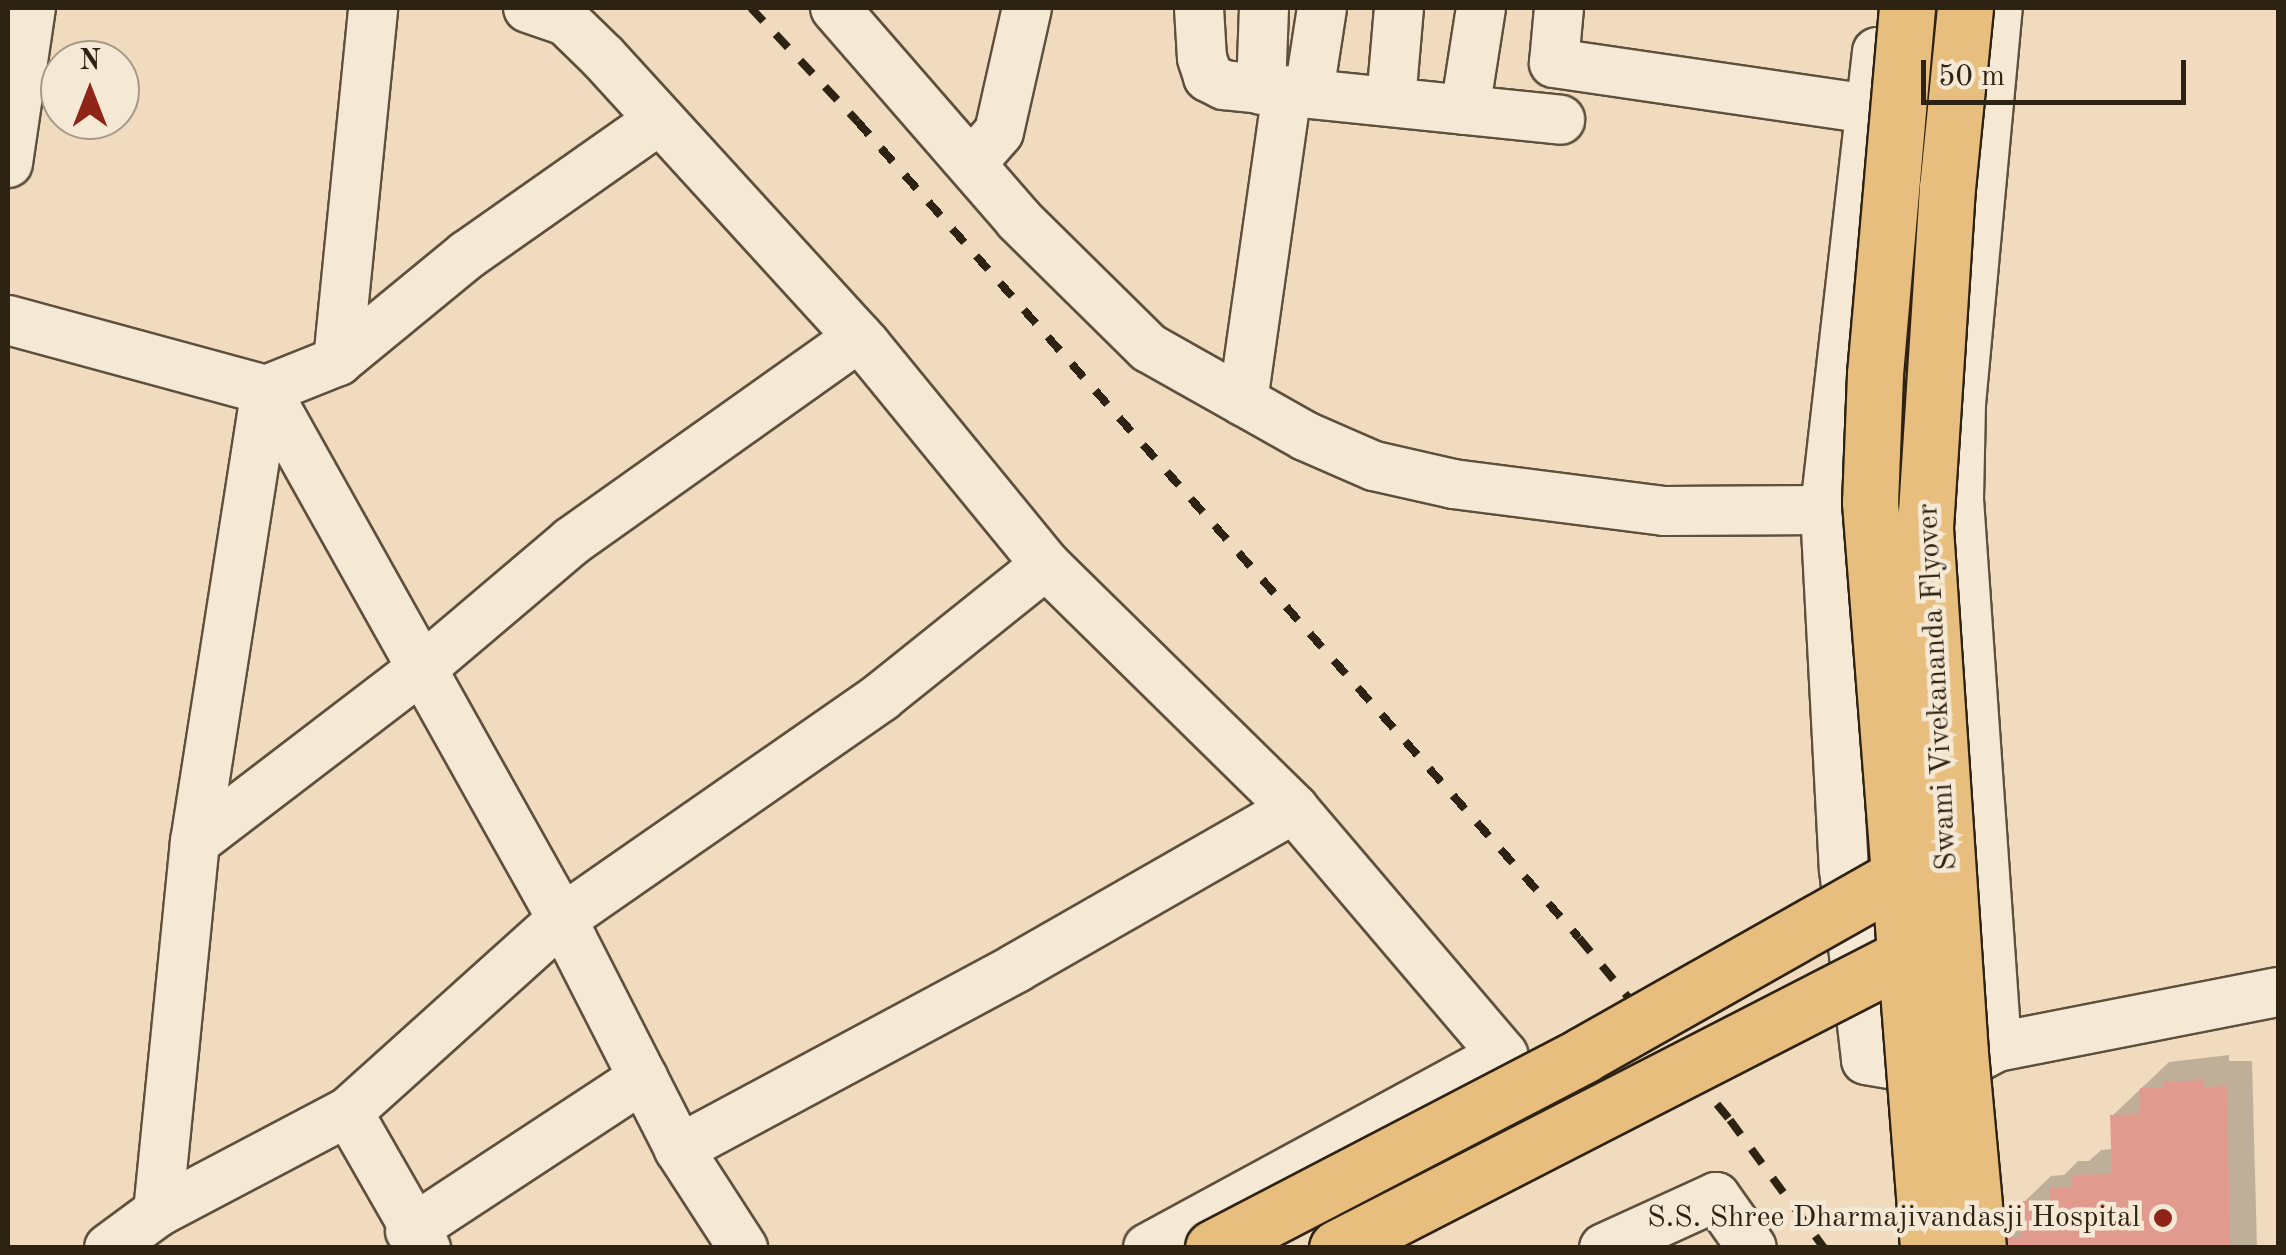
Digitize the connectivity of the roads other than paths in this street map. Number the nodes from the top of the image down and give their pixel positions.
1 (31, 8) edge
2 (374, 8) edge
3 (528, 8) edge
4 (1027, 8) edge
5 (1199, 8) edge
6 (1264, 8) edge
7 (1322, 8) edge
8 (1399, 8) edge
9 (1481, 8) edge
10 (1559, 8) edge
11 (1882, 8) edge
12 (1907, 8) edge
13 (1965, 8) edge
14 (1998, 8) edge
15 (856, 13) edge
16 (1285, 91) junction
17 (1392, 102) junction
18 (1871, 108) junction
19 (1466, 110) junction
20 (659, 120) junction
21 (1560, 120) dead end
22 (964, 156) junction
23 (8, 163) edge
24 (8, 320) edge
25 (859, 336) junction
26 (338, 361) junction
27 (266, 390) junction
28 (1243, 402) junction
29 (1958, 499) junction
30 (1825, 510) junction
31 (1046, 565) junction
32 (420, 670) junction
33 (1294, 809) junction
34 (195, 842) junction
35 (1896, 877) junction
36 (562, 920) junction
37 (1906, 956) junction
38 (2278, 992) edge
39 (1997, 1047) junction
40 (643, 1078) junction
41 (348, 1112) junction
42 (680, 1149) junction
43 (158, 1212) junction
44 (416, 1235) edge
45 (1202, 1239) edge
46 (110, 1248) edge
47 (743, 1248) edge
48 (1148, 1248) edge
49 (1337, 1248) edge
50 (1604, 1248) edge
51 (1752, 1248) edge
52 (1928, 1248) edge
53 (1978, 1248) edge

1 - 23 street
2 - 26 street
3 - 20 street
4 - 22 street
5 - 16 street
6 - 16 street
7 - 16 street
8 - 17 street
9 - 19 street
10 - 18 street
11 - 18 street
12 - 35 main road, Swami Vivekananda Flyover, bridge
13 - 53 main road, Swami Vivekananda Flyover, bridge
14 - 29 street
15 - 22 street
16 - 17 street
16 - 28 street
17 - 19 street
18 - 30 street
19 - 21 street
20 - 25 street
20 - 26 street
22 - 28 street
24 - 27 street
25 - 31 street
25 - 32 street
26 - 27 street
27 - 32 street
27 - 34 street
28 - 30 street
29 - 30 street
29 - 39 street
30 - 39 street
31 - 33 street
31 - 36 street
32 - 34 street
32 - 36 street
33 - 42 street
33 - 45 street
34 - 43 street
35 - 37 main road, Swami Vivekananda Flyover, bridge
35 - 45 main road, Swami Vivekananda Flyover, bridge
36 - 40 street
36 - 41 street
37 - 49 main road, bridge
37 - 52 main road, Swami Vivekananda Flyover, bridge
38 - 39 street
40 - 42 street
40 - 44 street
41 - 43 street
41 - 44 street
42 - 47 street
43 - 46 street
45 - 48 street
50 - 51 street

